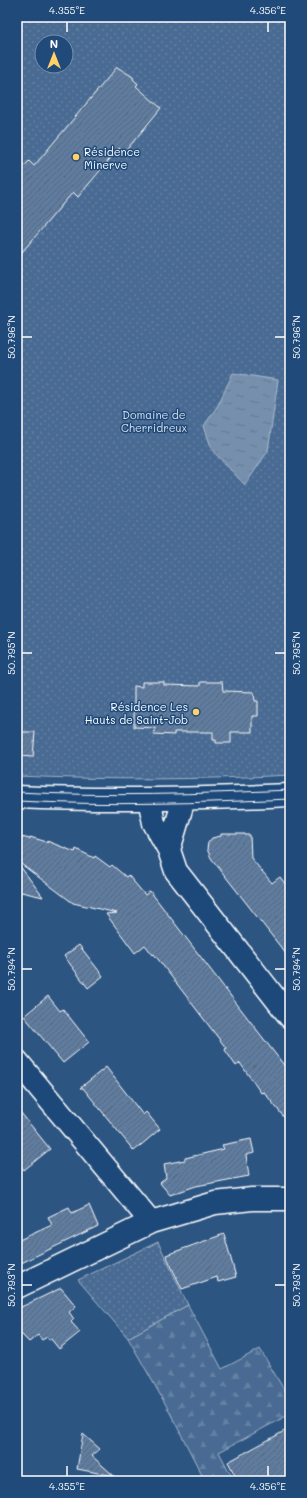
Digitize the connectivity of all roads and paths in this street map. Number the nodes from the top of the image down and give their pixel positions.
1 (290, 795) edge
2 (17, 796) edge
3 (148, 799) junction
4 (184, 799) junction
5 (169, 850) junction
6 (290, 1018) edge
7 (17, 1061) edge
8 (290, 1199) edge
9 (150, 1222) junction
10 (17, 1287) edge

1 - 4 street
2 - 3 street
3 - 4 street
3 - 5 street
4 - 5 street
5 - 6 street
7 - 9 street
8 - 9 street
9 - 10 street

